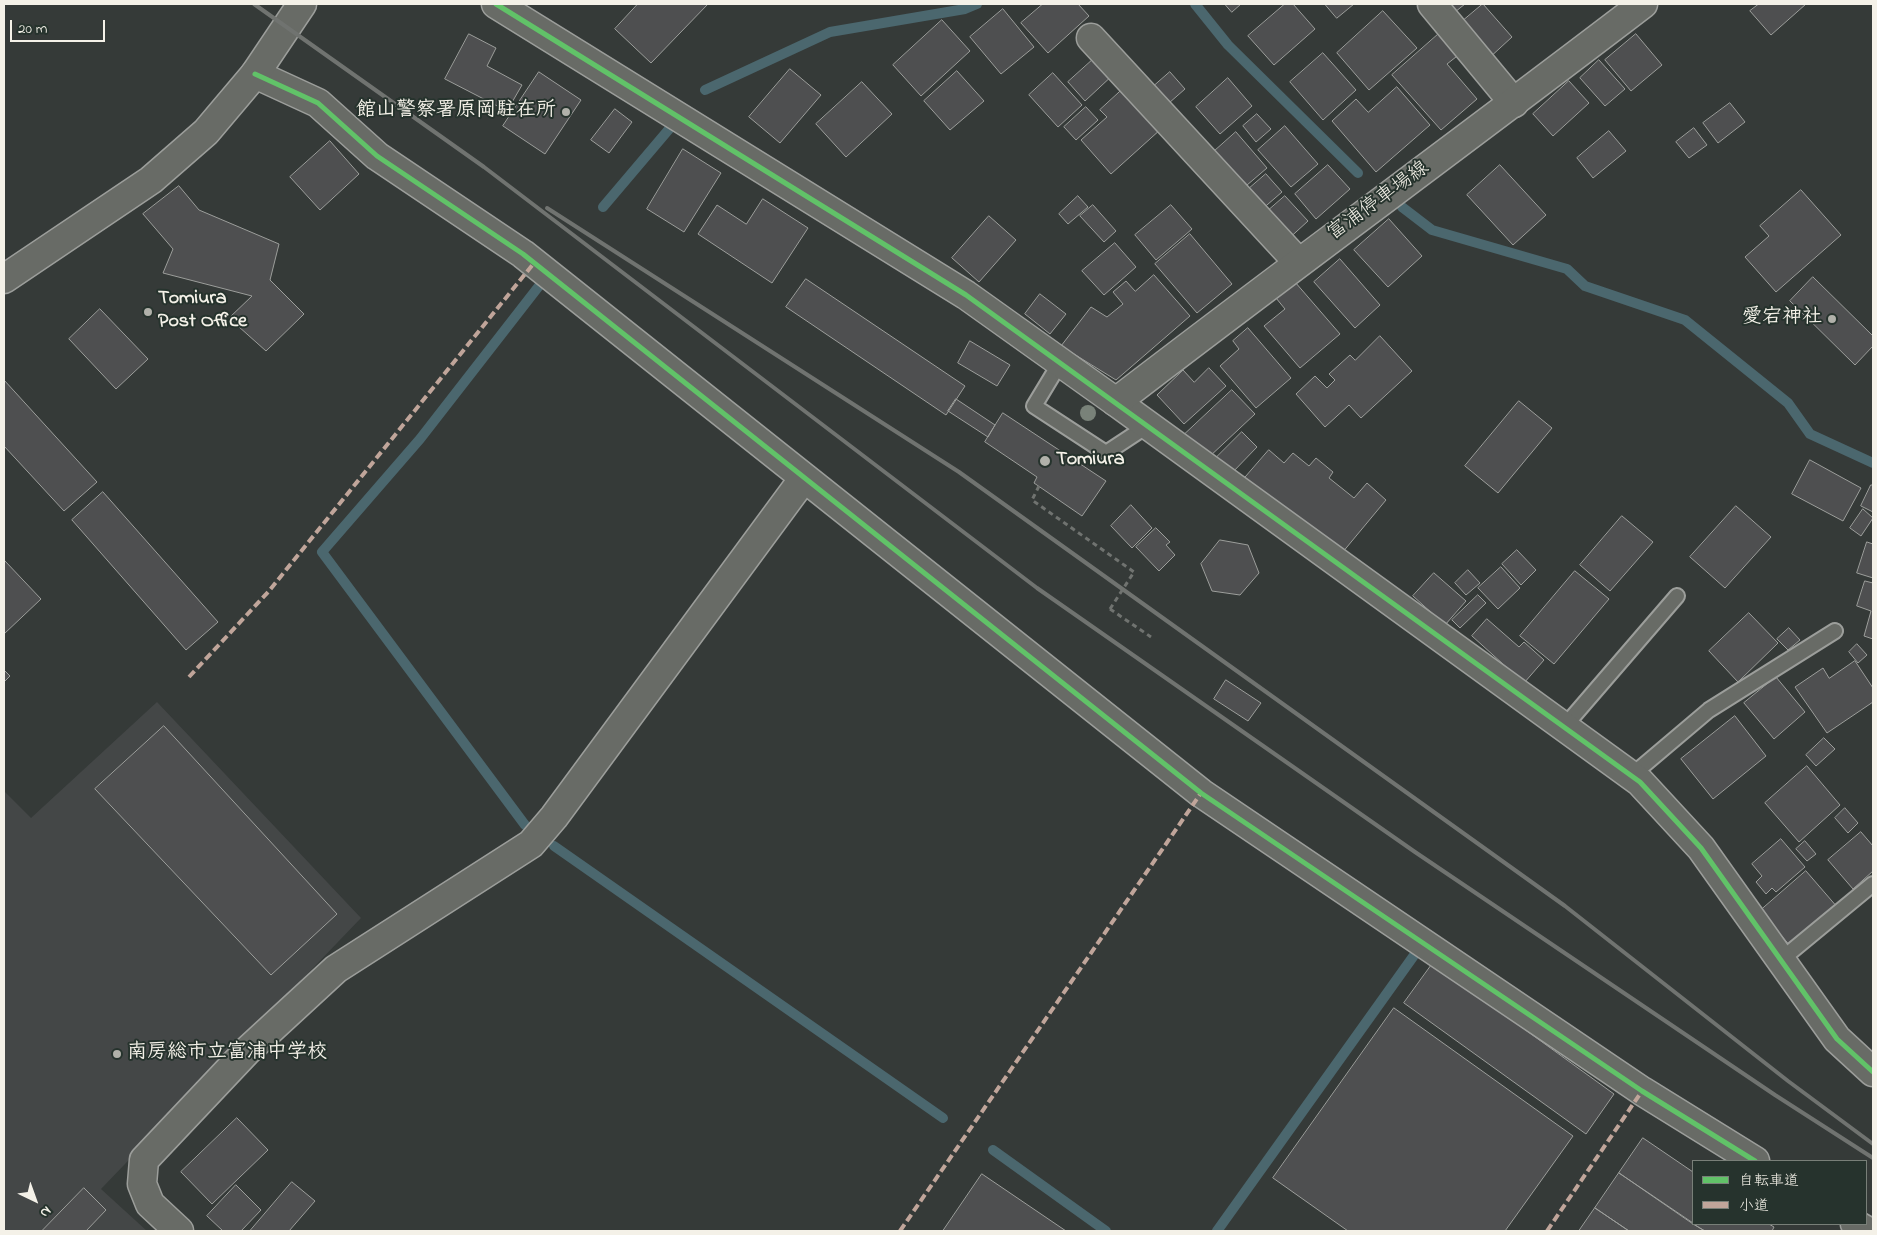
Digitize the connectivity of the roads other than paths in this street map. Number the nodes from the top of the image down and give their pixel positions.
1 (302, 4) edge
2 (496, 4) edge
3 (1432, 4) edge
4 (1643, 4) edge
5 (1091, 38) dead end
6 (255, 74) junction
7 (1514, 103) junction
8 (1298, 262) junction
9 (4, 279) edge
10 (1060, 363) junction
11 (1116, 402) junction
12 (1146, 426) junction
13 (804, 478) junction
14 (1677, 596) dead end
15 (1835, 631) dead end
16 (1564, 727) junction
17 (1631, 776) junction
18 (1873, 884) edge
19 (1782, 960) junction
20 (1873, 1072) edge
21 (1753, 1160) edge
22 (179, 1231) edge

1 - 6 street
2 - 10 street
3 - 7 street
4 - 7 street, 富浦停車場線
5 - 8 street
6 - 9 street
6 - 13 street
7 - 8 street, 富浦停車場線
8 - 11 street, 富浦停車場線
10 - 11 street
10 - 12 lane
11 - 12 street
12 - 16 street
13 - 21 street
13 - 22 street
14 - 16 lane
15 - 17 lane
16 - 17 street
17 - 19 street
18 - 19 lane
19 - 20 street

